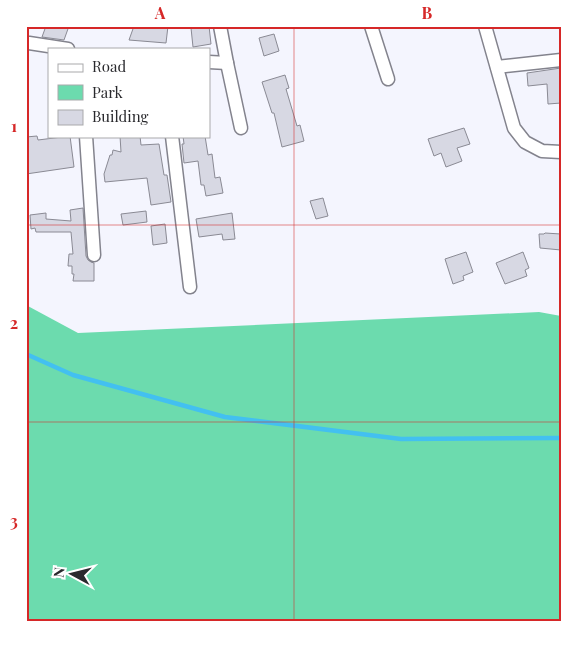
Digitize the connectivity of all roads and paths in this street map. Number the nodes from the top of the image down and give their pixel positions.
1 (220, 26) edge
2 (371, 26) edge
3 (484, 26) edge
4 (26, 44) edge
5 (62, 48) edge
6 (561, 60) edge
7 (210, 62) edge
8 (227, 63) junction
9 (497, 67) junction
10 (388, 79) dead end
11 (241, 128) dead end
12 (86, 138) edge
13 (172, 138) edge
14 (561, 152) edge
15 (94, 255) dead end
16 (190, 287) dead end

1 - 8 street
2 - 10 street
3 - 9 street
4 - 5 street
6 - 9 street
7 - 8 street
8 - 11 street
9 - 14 street
12 - 15 street
13 - 16 street

